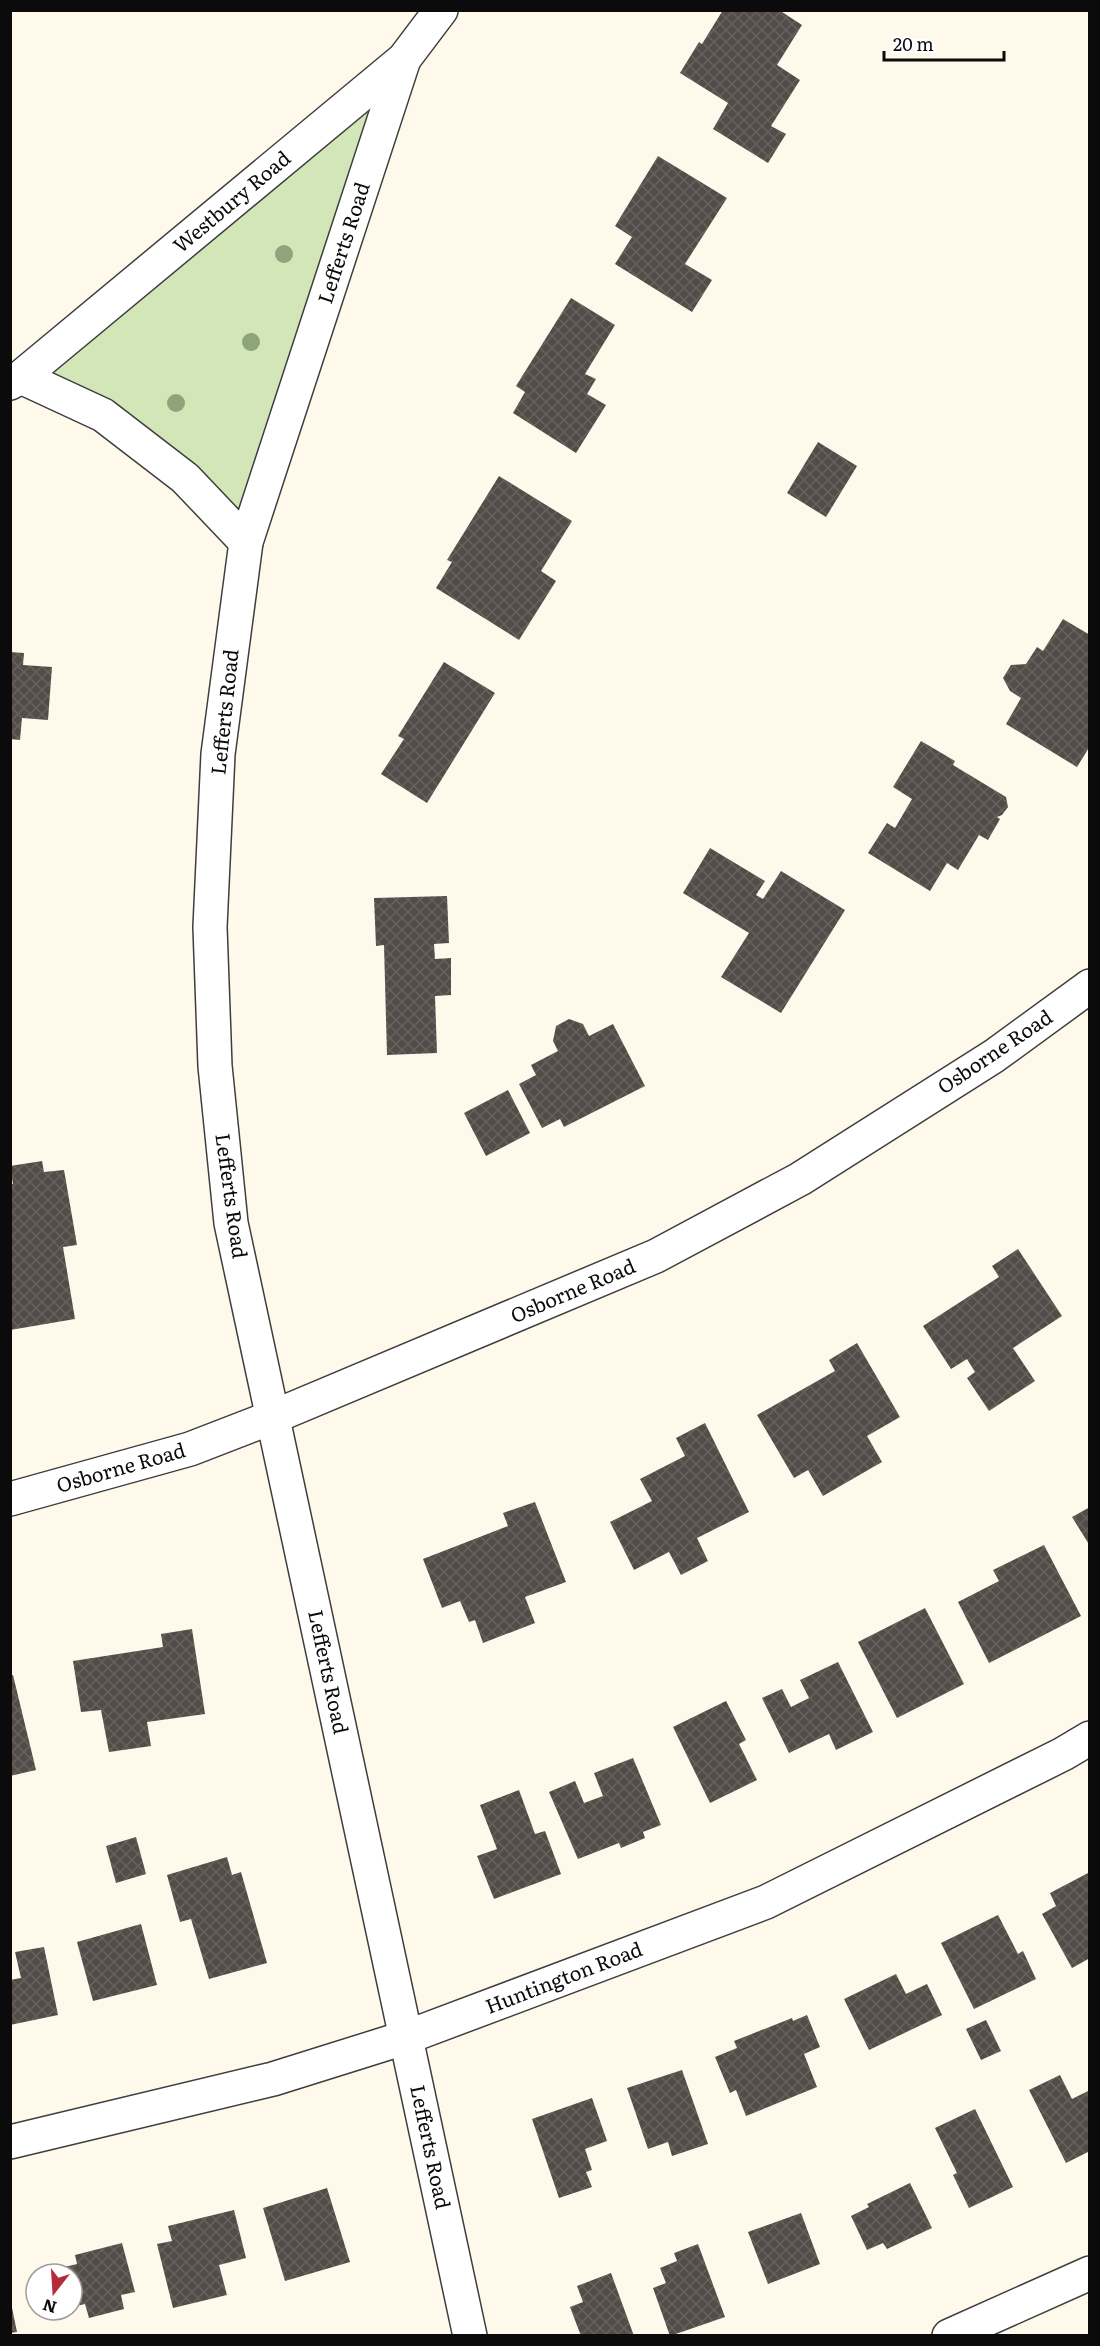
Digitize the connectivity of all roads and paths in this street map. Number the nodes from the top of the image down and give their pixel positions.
1 (441, 10) edge
2 (404, 59) junction
3 (16, 380) edge
4 (246, 542) junction
5 (1089, 986) edge
6 (273, 1417) junction
7 (10, 1499) edge
8 (1089, 1738) edge
9 (407, 2037) junction
10 (10, 2142) edge
11 (1089, 2273) edge
12 (470, 2336) edge
13 (949, 2336) edge

1 - 2 street, Westbury Road
2 - 3 street, Westbury Road
2 - 4 street, Lefferts Road
3 - 4 street
4 - 6 street, Lefferts Road
5 - 6 street, Osborne Road
6 - 7 street, Osborne Road
6 - 9 street, Lefferts Road
8 - 9 street, Huntington Road
9 - 10 street, Huntington Road
9 - 12 street, Lefferts Road
11 - 13 street

